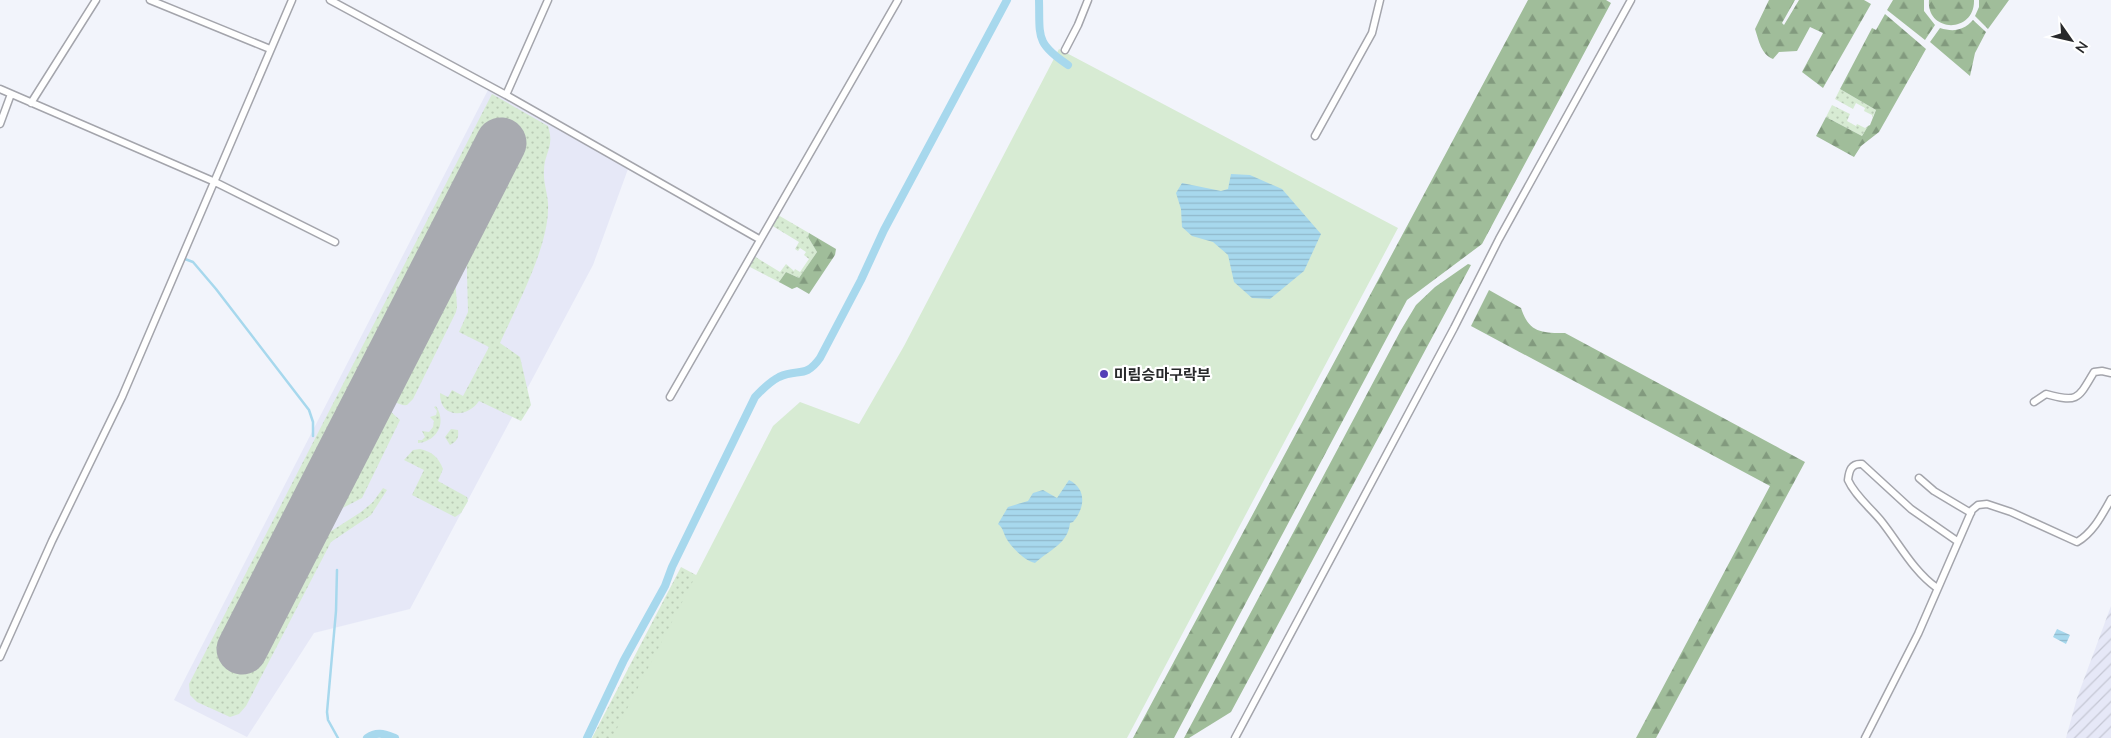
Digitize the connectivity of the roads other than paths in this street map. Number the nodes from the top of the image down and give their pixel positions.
1 (96, 0) edge
2 (150, 0) edge
3 (292, 0) edge
4 (330, 0) edge
5 (548, 0) edge
6 (898, 0) edge
7 (1088, 0) edge
8 (1380, 0) edge
9 (1631, 0) edge
10 (270, 49) junction
11 (1065, 50) dead end
12 (0, 89) edge
13 (11, 94) junction
14 (506, 95) junction
15 (31, 102) junction
16 (0, 124) edge
17 (1315, 136) dead end
18 (215, 182) junction
19 (759, 240) junction
20 (335, 242) dead end
21 (2111, 373) edge
22 (670, 397) dead end
23 (2034, 402) dead end
24 (1920, 478) dead end
25 (2111, 499) edge
26 (1971, 513) junction
27 (1957, 541) junction
28 (1937, 588) junction
29 (0, 656) edge
30 (1235, 738) edge
31 (1865, 738) edge

1 - 15 street
2 - 10 street
3 - 10 street
4 - 14 street
5 - 14 street
6 - 19 street
7 - 11 street
8 - 17 street
9 - 30 street
10 - 18 street
12 - 13 street
13 - 15 street
13 - 16 street
14 - 19 street
15 - 18 street
18 - 20 street
18 - 29 street
19 - 22 street
21 - 23 street
24 - 26 street
25 - 26 street
26 - 27 street
27 - 28 street
27 - 28 street
28 - 31 street

